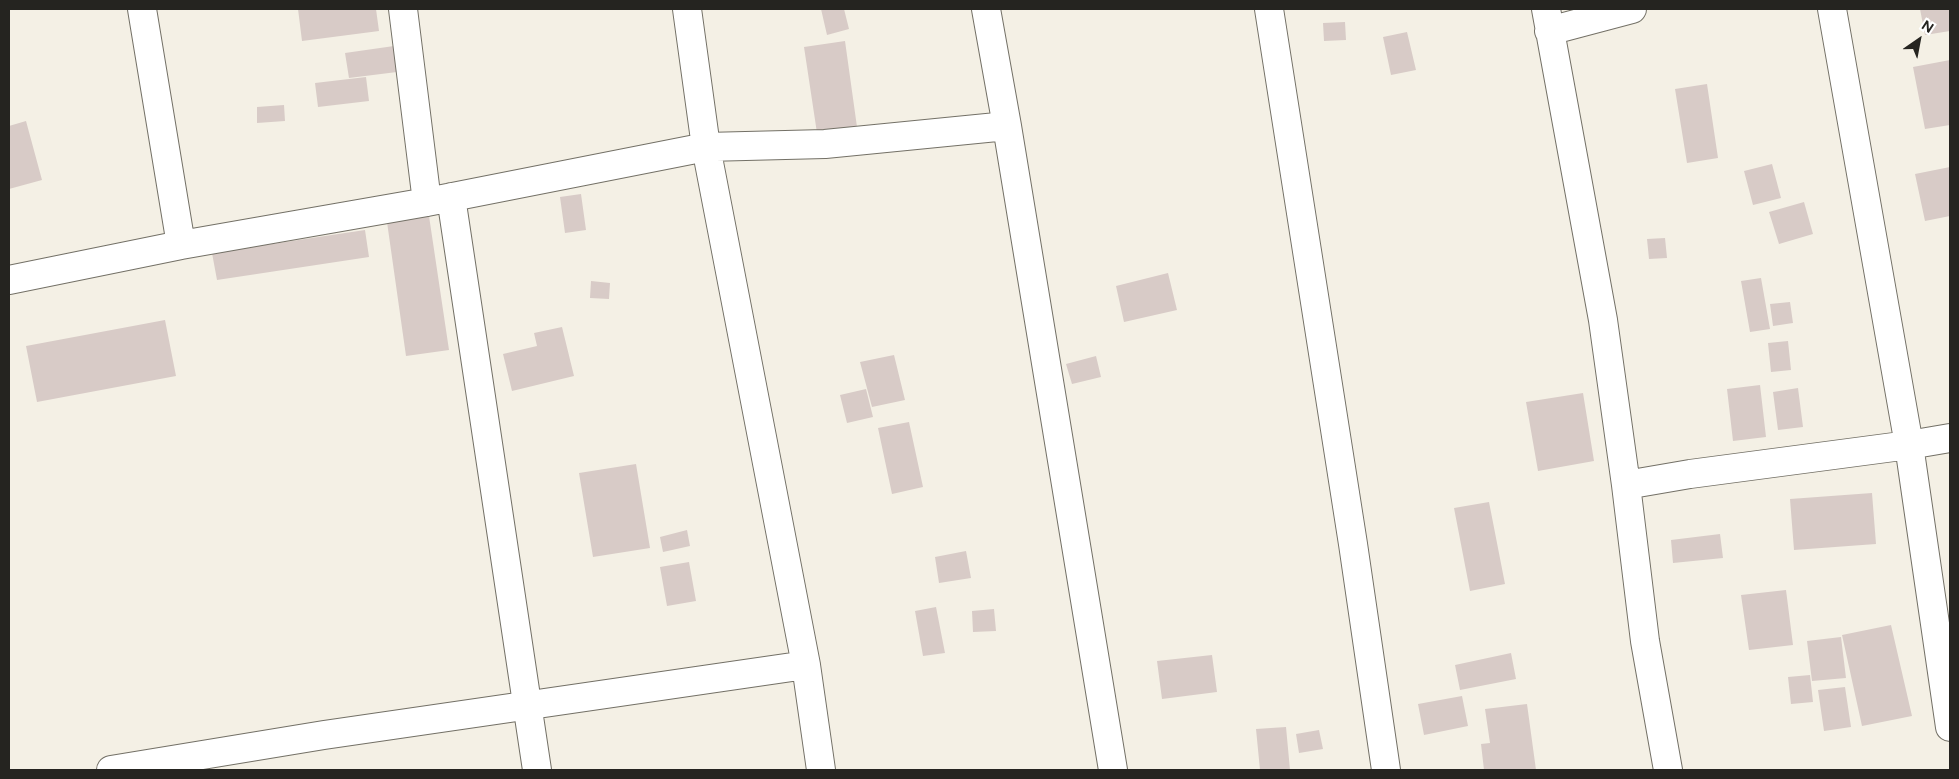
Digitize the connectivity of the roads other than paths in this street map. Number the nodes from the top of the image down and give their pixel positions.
1 (142, 9) edge
2 (403, 9) edge
3 (687, 9) edge
4 (986, 9) edge
5 (1269, 9) edge
6 (1632, 9) edge
7 (1832, 9) edge
8 (1548, 20) edge
9 (1007, 126) junction
10 (706, 147) junction
11 (439, 200) junction
12 (180, 245) junction
13 (9, 280) edge
14 (1950, 438) edge
15 (1908, 445) junction
16 (1626, 485) junction
17 (806, 666) junction
18 (526, 707) junction
19 (1950, 727) edge
20 (239, 760) edge
21 (112, 770) edge
22 (536, 770) edge
23 (821, 770) edge
24 (1113, 770) edge
25 (1386, 770) edge
26 (1668, 770) edge

1 - 12 street
2 - 11 street
3 - 10 street
4 - 9 street
5 - 25 street
6 - 8 street
7 - 15 street
8 - 16 street
9 - 10 street
9 - 24 street
10 - 11 street
10 - 17 street
11 - 12 street
11 - 18 street
12 - 13 street
14 - 15 street
15 - 16 street
15 - 19 street
16 - 26 street
17 - 18 street
17 - 23 street
18 - 20 street
18 - 22 street
20 - 21 street

